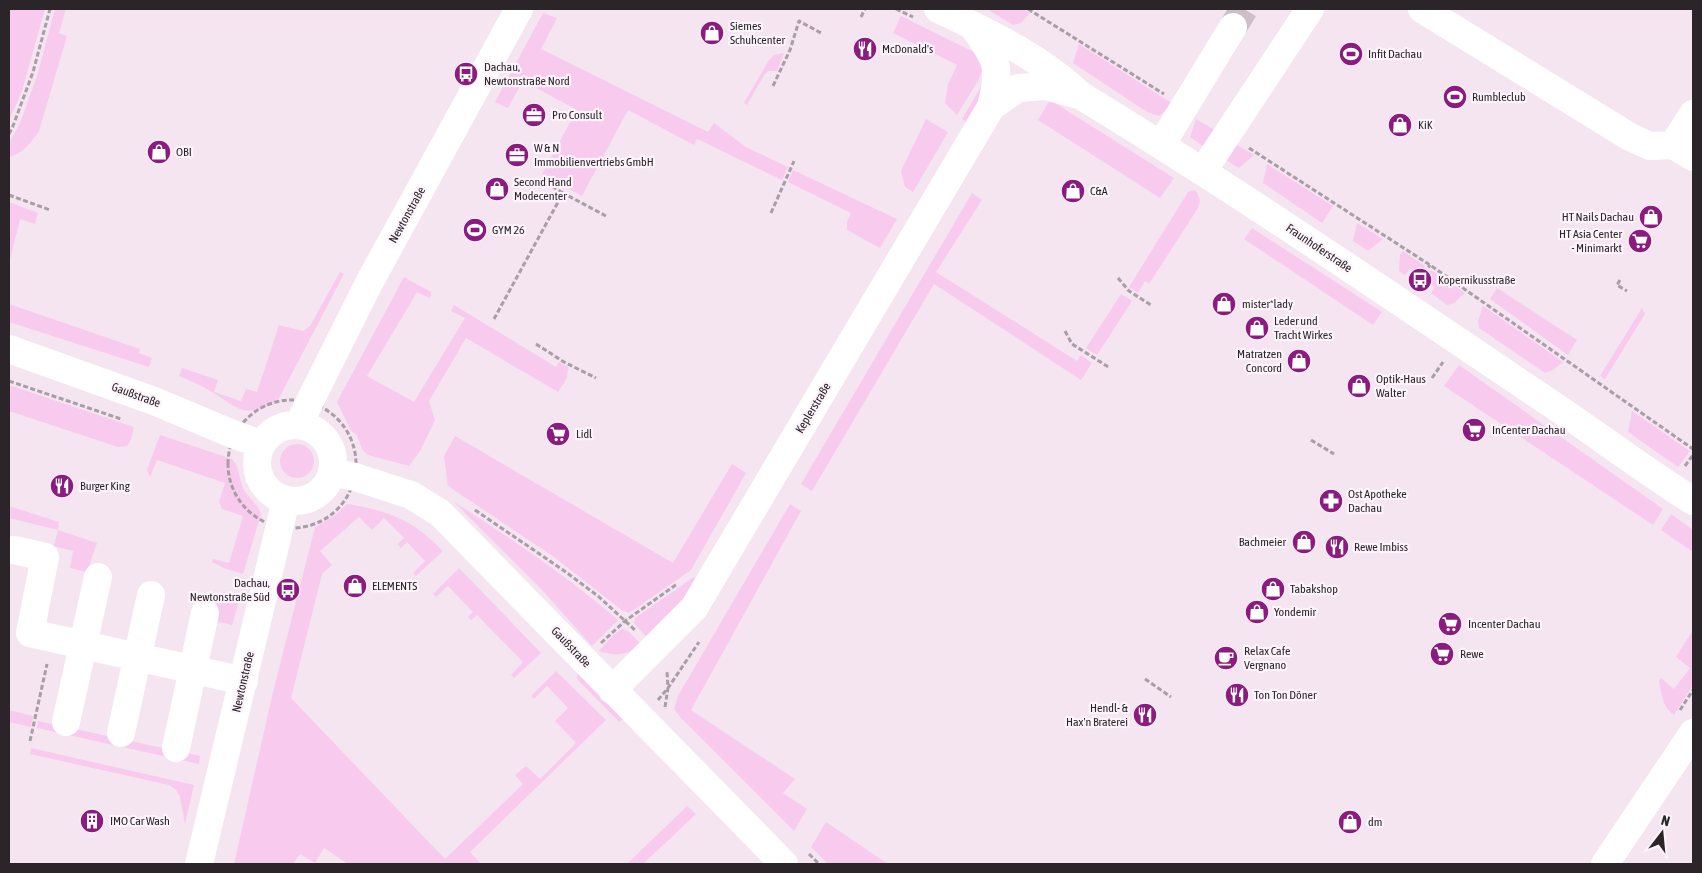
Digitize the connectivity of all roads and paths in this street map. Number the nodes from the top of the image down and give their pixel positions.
1 (50, 9) edge
2 (519, 9) edge
3 (865, 9) edge
4 (897, 9) edge
5 (1028, 9) edge
6 (1310, 9) edge
7 (1422, 9) edge
8 (926, 13) edge
9 (861, 17) dead end
10 (973, 25) junction
11 (1233, 28) tunnel mouth
12 (821, 34) dead end
13 (773, 86) dead end
14 (1080, 96) junction
15 (991, 107) junction
16 (1184, 107) junction
17 (1693, 114) edge
18 (9, 134) edge
19 (1227, 134) junction
20 (1161, 145) junction
21 (1683, 151) edge
22 (794, 161) dead end
23 (1203, 171) junction
24 (539, 179) dead end
25 (563, 193) junction
26 (9, 195) edge
27 (50, 210) dead end
28 (771, 213) dead end
29 (606, 216) dead end
30 (1430, 265) junction
31 (1118, 278) dead end
32 (1420, 280) dead end
33 (1620, 280) dead end
34 (1627, 291) dead end
35 (1151, 305) dead end
36 (494, 319) dead end
37 (1065, 331) dead end
38 (536, 344) dead end
39 (9, 348) edge
40 (1445, 359) dead end
41 (1110, 368) dead end
42 (596, 378) dead end
43 (1432, 378) dead end
44 (304, 413) junction
45 (234, 435) junction
46 (1311, 440) dead end
47 (261, 444) junction
48 (1693, 449) edge
49 (1334, 454) dead end
50 (352, 469) junction
51 (286, 500) junction
52 (1693, 501) edge
53 (470, 507) dead end
54 (279, 527) junction
55 (14, 550) dead end
56 (98, 577) dead end
57 (678, 584) dead end
58 (150, 595) dead end
59 (205, 613) dead end
60 (703, 636) dead end
61 (53, 638) junction
62 (83, 645) junction
63 (137, 658) junction
64 (193, 670) junction
65 (1145, 679) dead end
66 (244, 682) junction
67 (668, 688) dead end
68 (612, 690) junction
69 (1171, 697) dead end
70 (66, 722) dead end
71 (121, 733) dead end
72 (1693, 733) edge
73 (30, 741) dead end
74 (176, 748) dead end
75 (199, 864) edge
76 (784, 864) edge
77 (1605, 864) edge

1 - 18 path
2 - 44 street, Newtonstraße
3 - 9 path
4 - 8 path
5 - 16 path
6 - 19 street
7 - 21 street
8 - 10 street, Fraunhoferstraße
10 - 14 street, Fraunhoferstraße
10 - 15 street, Keplerstraße
11 - 16 street
12 - 13 path
14 - 15 street, Keplerstraße
14 - 20 street, Fraunhoferstraße
15 - 68 street, Keplerstraße
16 - 20 street
17 - 21 street
19 - 23 street
19 - 30 path
20 - 23 street, Fraunhoferstraße
22 - 28 path
23 - 52 street, Fraunhoferstraße
24 - 25 path
25 - 29 path
25 - 36 path
26 - 27 path
30 - 32 path
30 - 48 path
31 - 35 path
33 - 34 path
37 - 41 path
38 - 42 path
39 - 45 street, Gaußstraße
40 - 43 path
44 - 45 path
44 - 47 street
44 - 50 street
44 - 50 path
45 - 47 street, Gaußstraße
45 - 54 path
46 - 49 path
47 - 51 street
50 - 51 street
50 - 54 path
50 - 68 street, Gaußstraße
51 - 54 street, Newtonstraße
53 - 57 path
54 - 66 street, Newtonstraße
55 - 61 street
56 - 62 street
58 - 63 street
59 - 64 street
60 - 67 path
61 - 62 street
61 - 73 path
62 - 63 street
62 - 70 street
63 - 64 street
63 - 71 street
64 - 66 street
64 - 74 street
65 - 69 path
66 - 75 street, Newtonstraße
68 - 76 street, Gaußstraße
72 - 77 street

